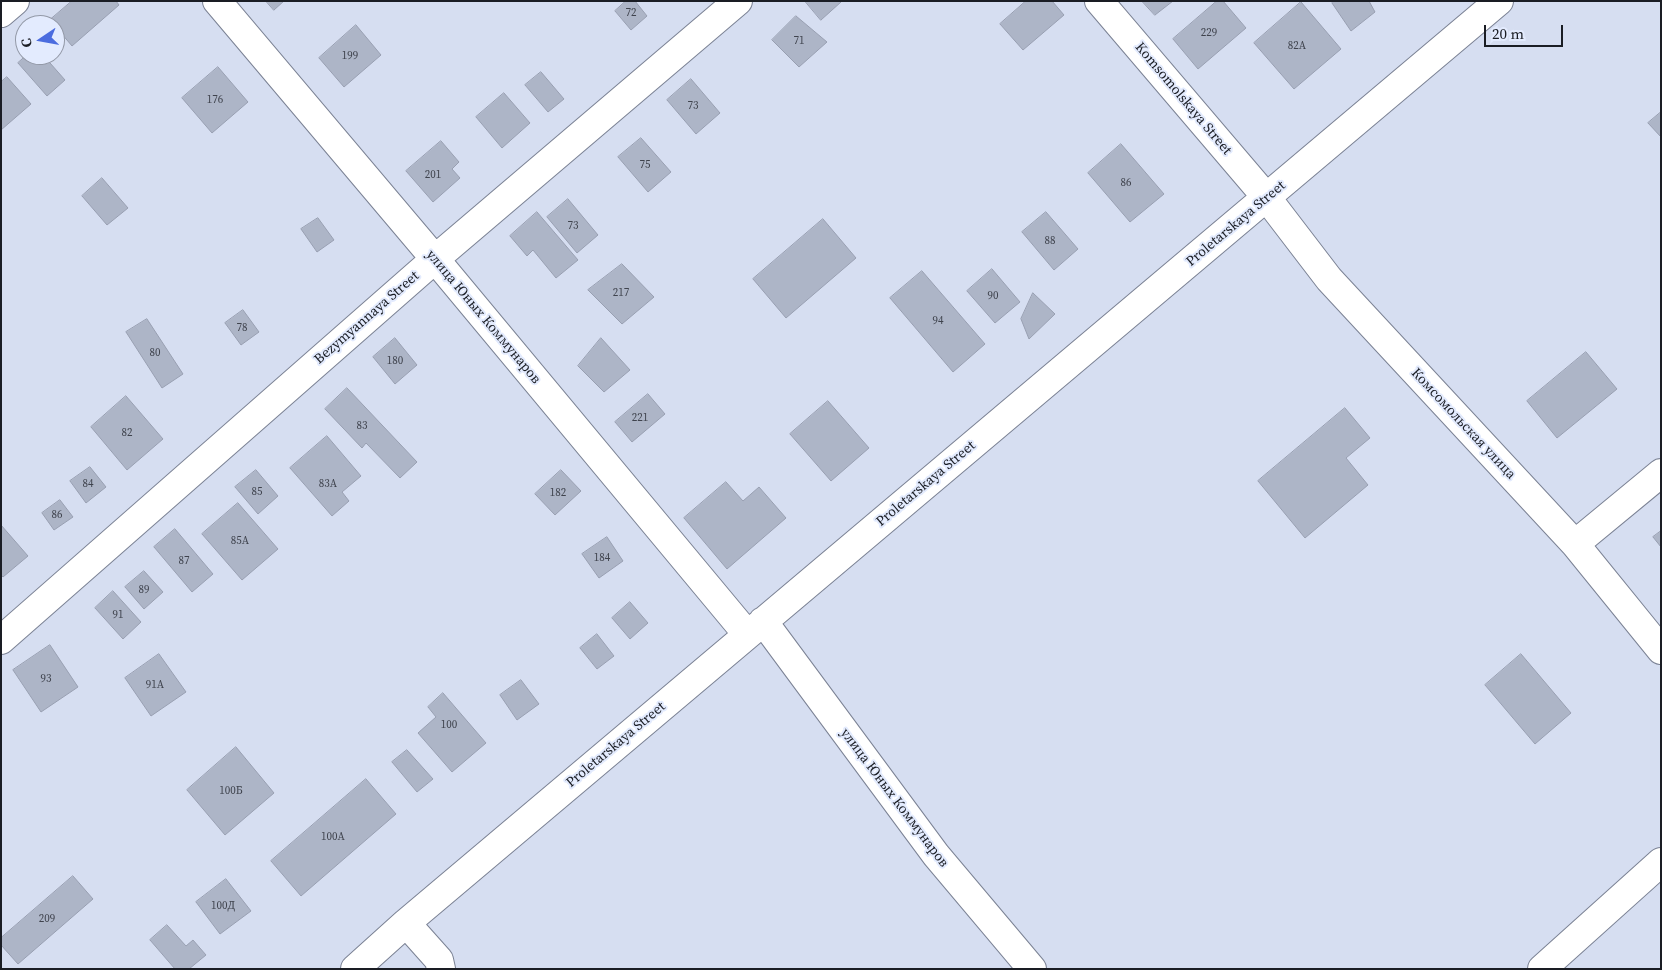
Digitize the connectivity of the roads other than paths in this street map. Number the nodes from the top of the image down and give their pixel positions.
1 (15, 1) edge
2 (217, 1) edge
3 (738, 1) edge
4 (1099, 1) edge
5 (1498, 1) edge
6 (1, 13) edge
7 (1267, 198) junction
8 (435, 259) junction
9 (1661, 473) edge
10 (1575, 544) junction
11 (755, 628) junction
12 (1, 640) edge
13 (1661, 650) edge
14 (1661, 862) edge
15 (406, 923) junction
16 (355, 969) edge
17 (441, 969) edge
18 (1032, 969) edge
19 (1542, 969) edge

1 - 6 street
2 - 8 street, улица Юных Коммунаров
3 - 8 street, Bezymyannaya Street
4 - 7 street, Komsomolskaya Street
5 - 7 street, Proletarskaya Street
7 - 10 street, Комсомольская улица
7 - 11 street, Proletarskaya Street
8 - 11 street, улица Юных Коммунаров
8 - 12 street, Bezymyannaya Street
9 - 10 street
10 - 13 street, Комсомольская улица
11 - 15 street, Proletarskaya Street
11 - 18 street, улица Юных Коммунаров
14 - 19 street
15 - 16 street, Proletarskaya Street
15 - 17 street

